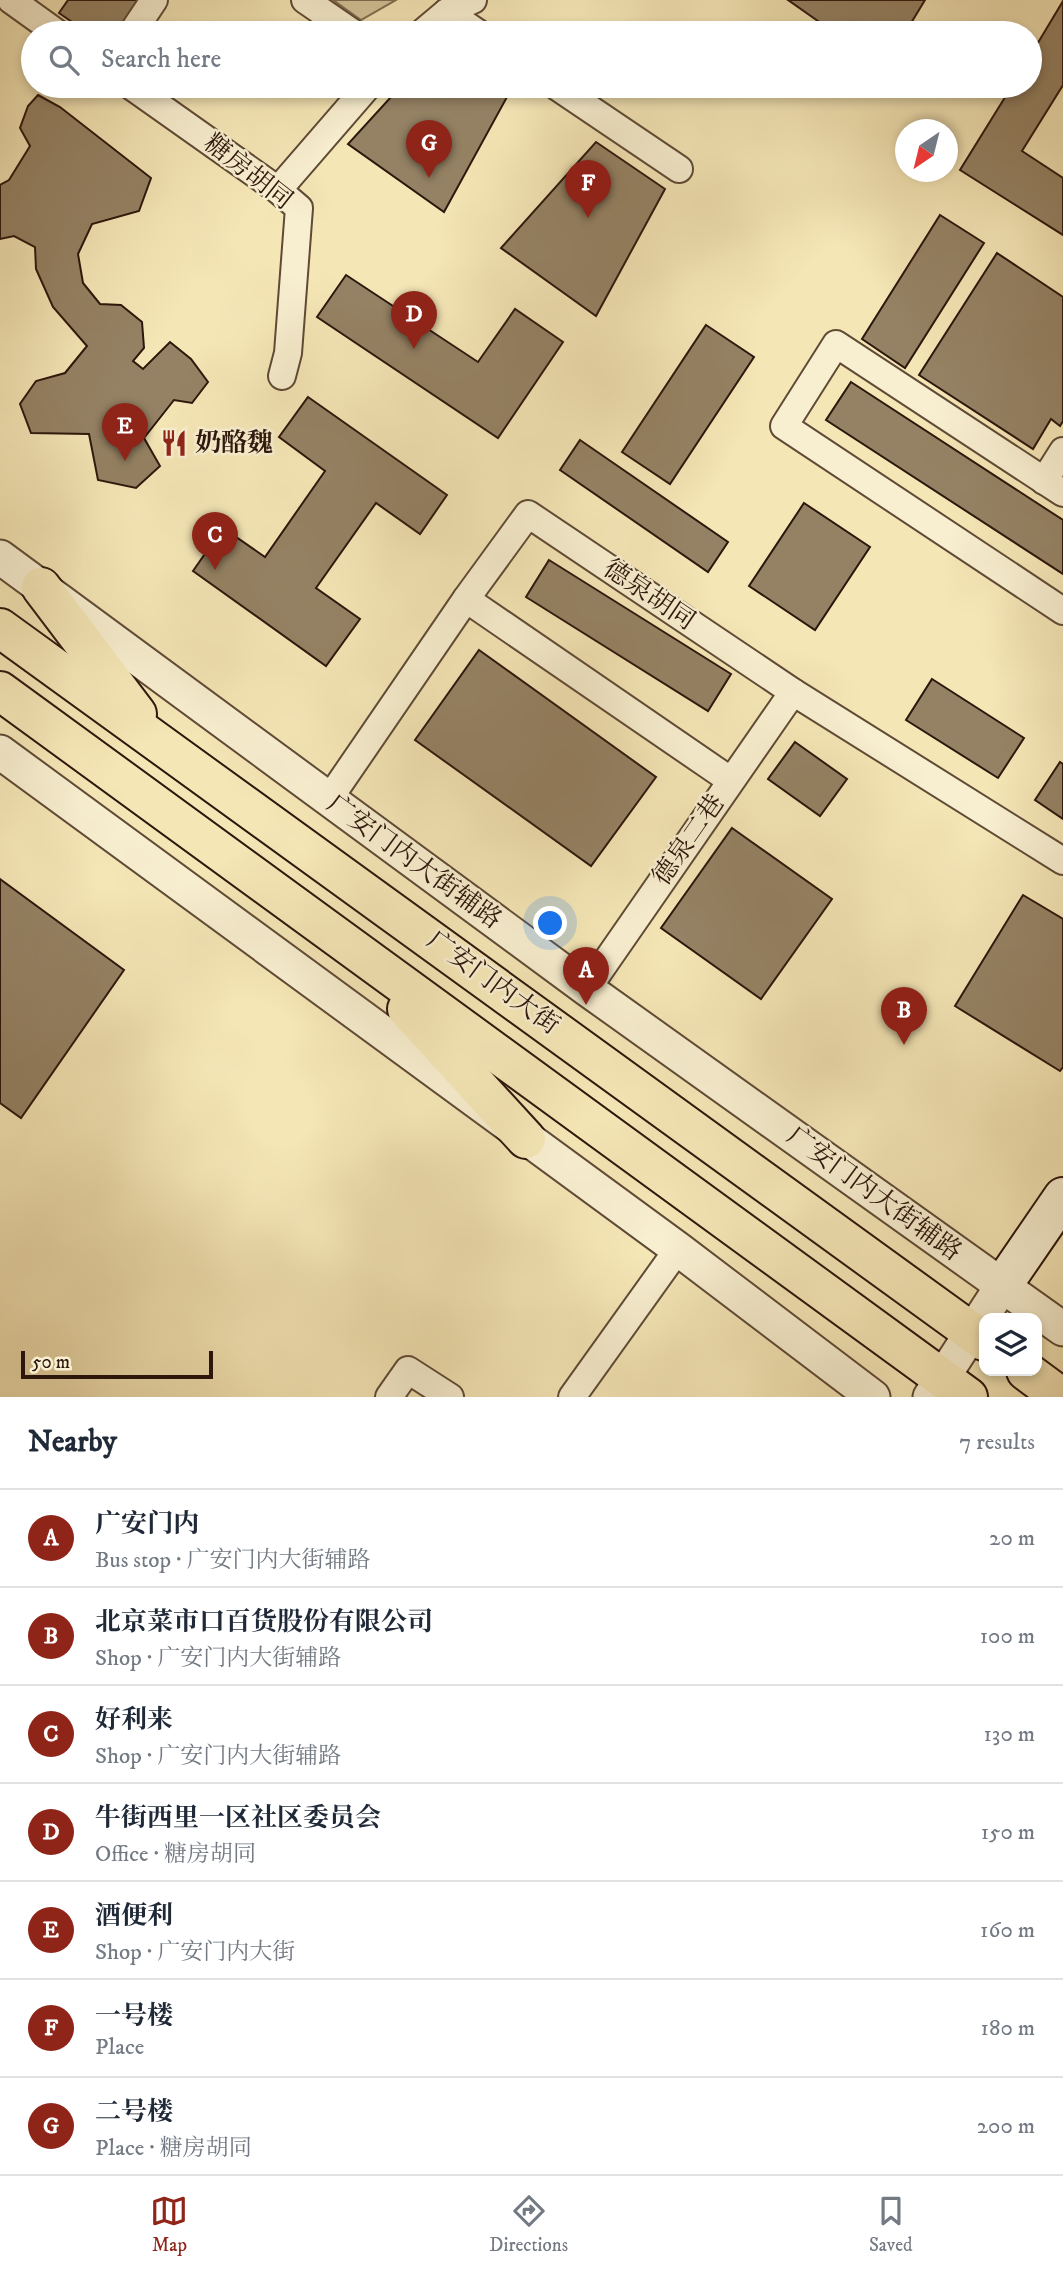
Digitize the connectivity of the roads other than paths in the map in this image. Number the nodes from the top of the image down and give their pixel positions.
1 (11, 0) edge
2 (154, 0) edge
3 (305, 0) edge
4 (472, 0) edge
5 (447, 12) junction
6 (40, 21) edge
7 (140, 21) edge
8 (336, 21) edge
9 (436, 21) edge
10 (460, 21) edge
11 (148, 98) edge
12 (358, 98) edge
13 (574, 98) edge
14 (679, 169) dead end
15 (278, 190) junction
16 (282, 376) dead end
17 (1063, 451) edge
18 (1054, 487) edge
19 (0, 557) edge
20 (41, 587) junction
21 (466, 599) junction
22 (1063, 611) edge
23 (0, 628) edge
24 (0, 691) edge
25 (793, 692) junction
26 (162, 747) junction
27 (0, 752) edge
28 (730, 780) junction
29 (329, 799) junction
30 (1063, 861) edge
31 (352, 948) junction
32 (587, 989) junction
33 (526, 1139) junction
34 (1063, 1197) edge
35 (678, 1249) junction
36 (1002, 1286) junction
37 (1063, 1329) edge
38 (978, 1336) edge
39 (1033, 1376) edge
40 (947, 1391) edge
41 (389, 1397) edge
42 (450, 1397) edge
43 (572, 1397) edge
44 (873, 1397) edge
45 (1061, 1397) edge

1 - 6 street
2 - 7 street
3 - 8 street
4 - 5 street
5 - 9 street
5 - 10 street
11 - 15 street, 糖房胡同
12 - 15 street
13 - 14 street
15 - 16 street, 糖房胡同
17 - 18 street
18 - 22 street
19 - 20 street
20 - 26 main road
20 - 29 street, 广安门内大街辅路
21 - 25 street, 德泉胡同
21 - 28 street
21 - 29 street, 德泉胡同
23 - 26 main road, 广安门内大街
24 - 31 main road
25 - 28 street, 德泉二巷
25 - 30 street, 德泉胡同
26 - 38 main road, 广安门内大街
27 - 33 street
28 - 32 street, 德泉二巷
29 - 32 street, 广安门内大街辅路
31 - 33 main road
31 - 40 main road
32 - 36 street, 广安门内大街辅路
33 - 35 street
34 - 36 main road
35 - 43 street
35 - 44 street
36 - 37 street, 广安门内大街辅路
36 - 38 street
38 - 40 street
39 - 45 main road
41 - 42 street

